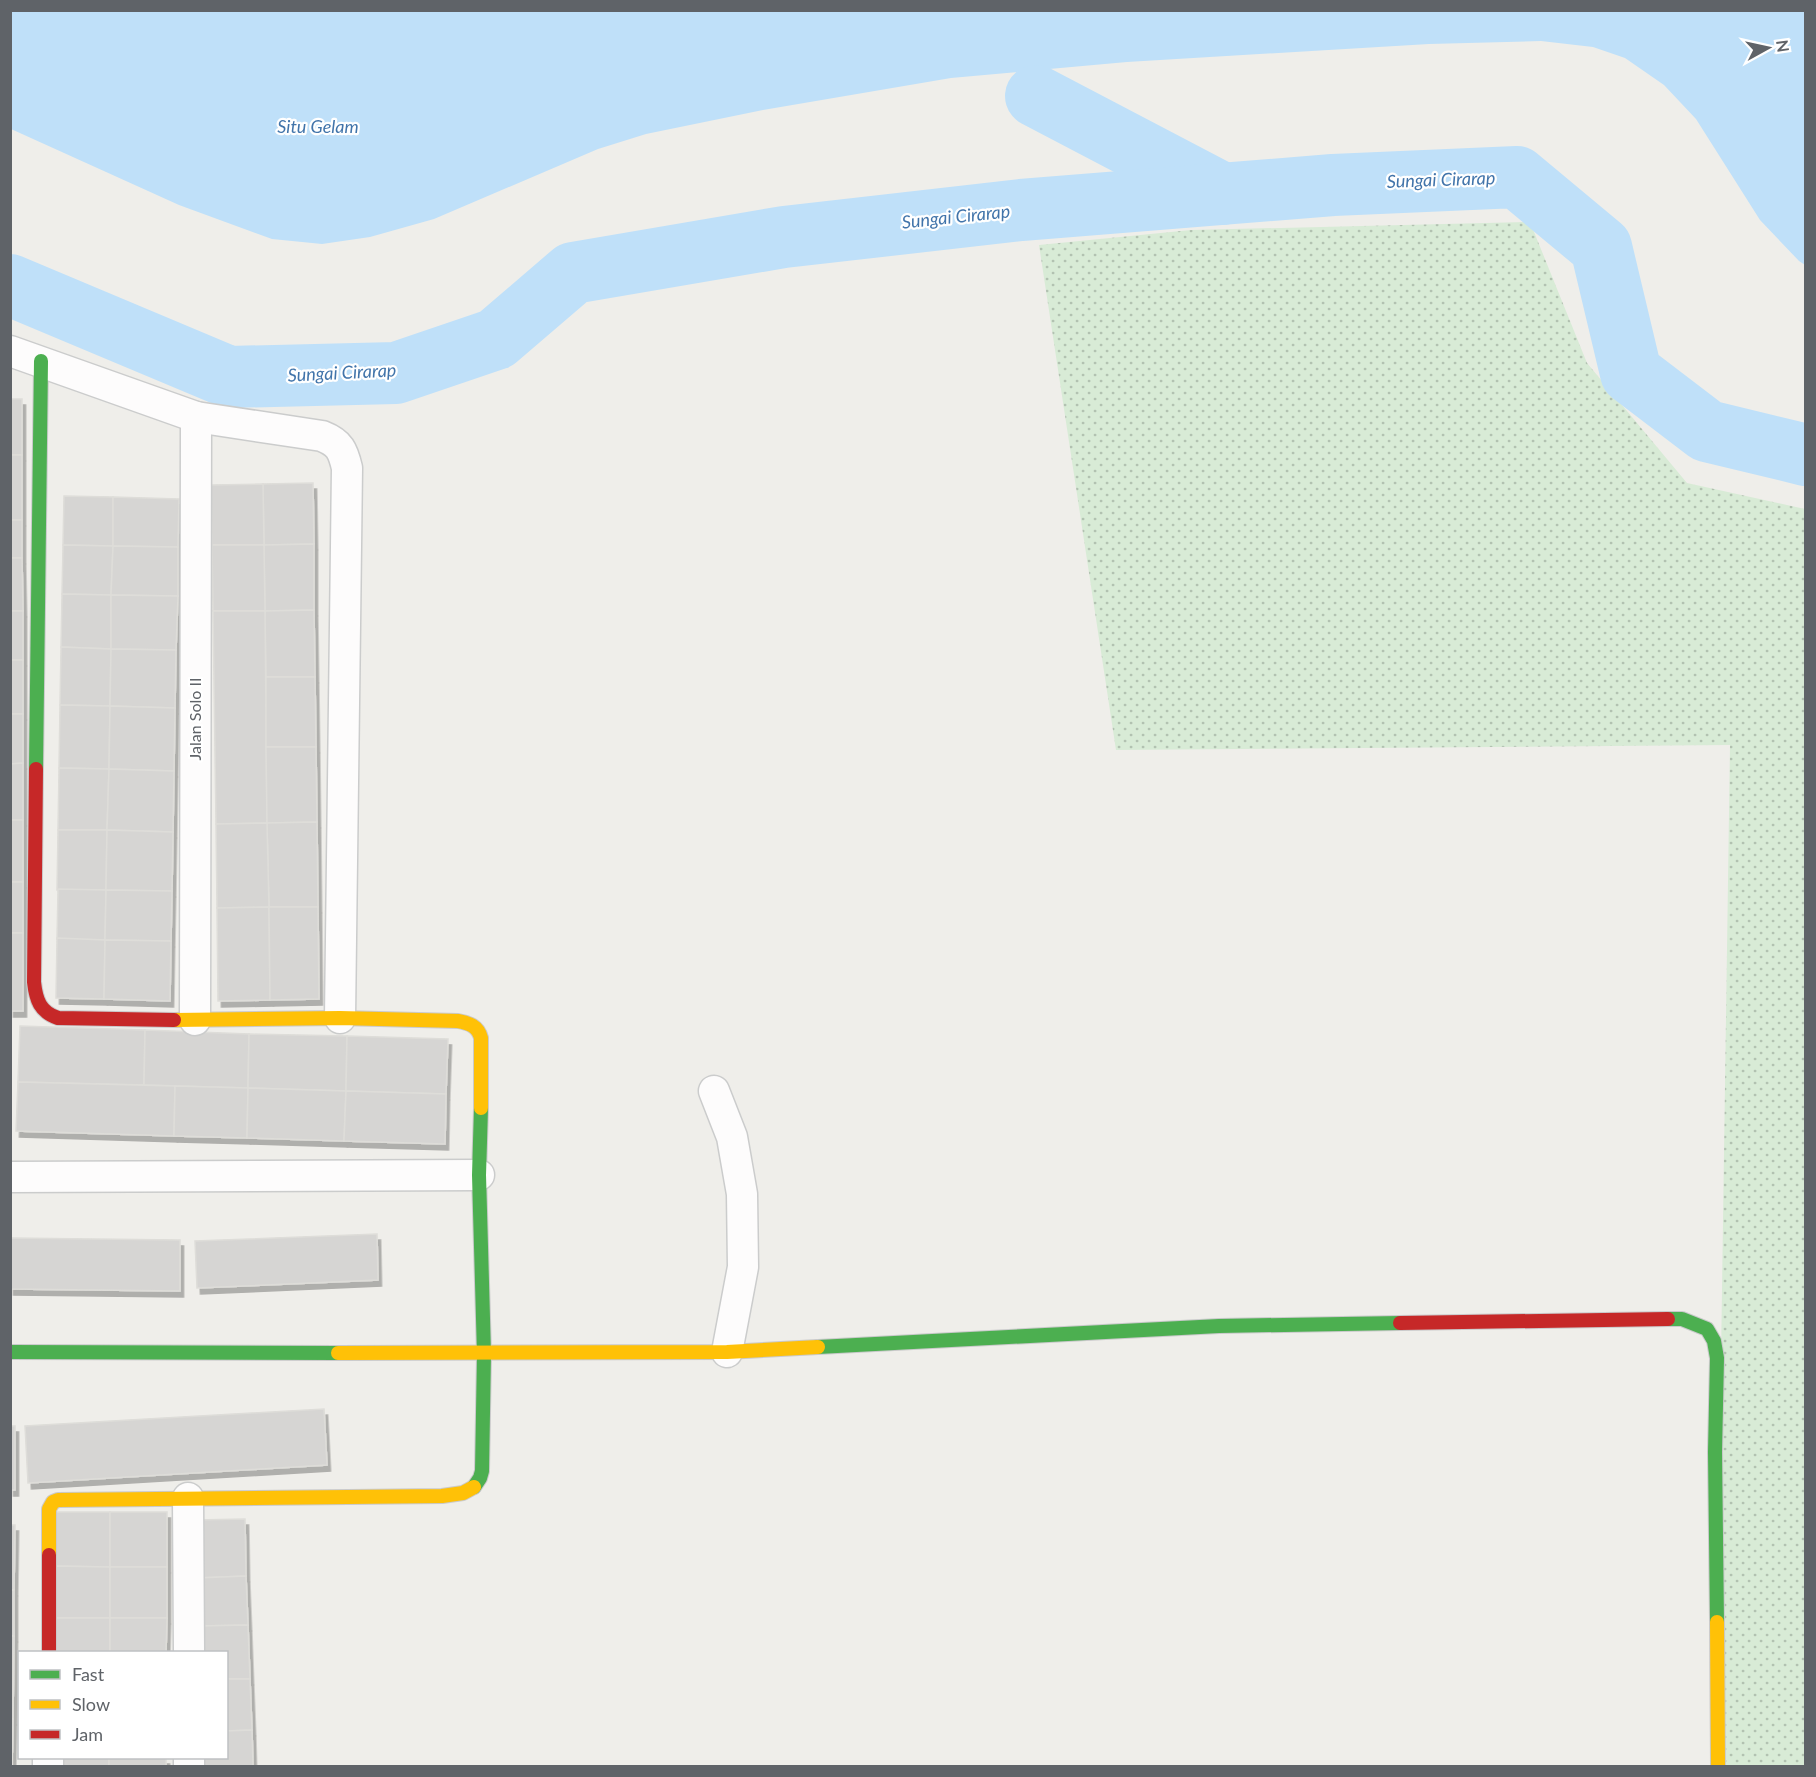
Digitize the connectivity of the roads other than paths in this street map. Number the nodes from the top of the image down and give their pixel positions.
1 (10, 351) edge
2 (41, 361) junction
3 (196, 417) junction
4 (340, 1018) junction
5 (195, 1020) junction
6 (714, 1091) dead end
7 (480, 1175) junction
8 (10, 1177) edge
9 (10, 1352) edge
10 (727, 1352) junction
11 (484, 1354) junction
12 (188, 1498) junction
13 (49, 1651) edge
14 (189, 1651) edge
15 (1718, 1767) edge

1 - 2 street
2 - 3 street
2 - 5 street
3 - 4 street
3 - 5 street, Jalan Solo II
4 - 5 street
4 - 7 street
6 - 10 street
7 - 8 street
7 - 11 street
9 - 11 street
10 - 11 street
10 - 15 street
11 - 12 street
12 - 13 street
12 - 14 street

